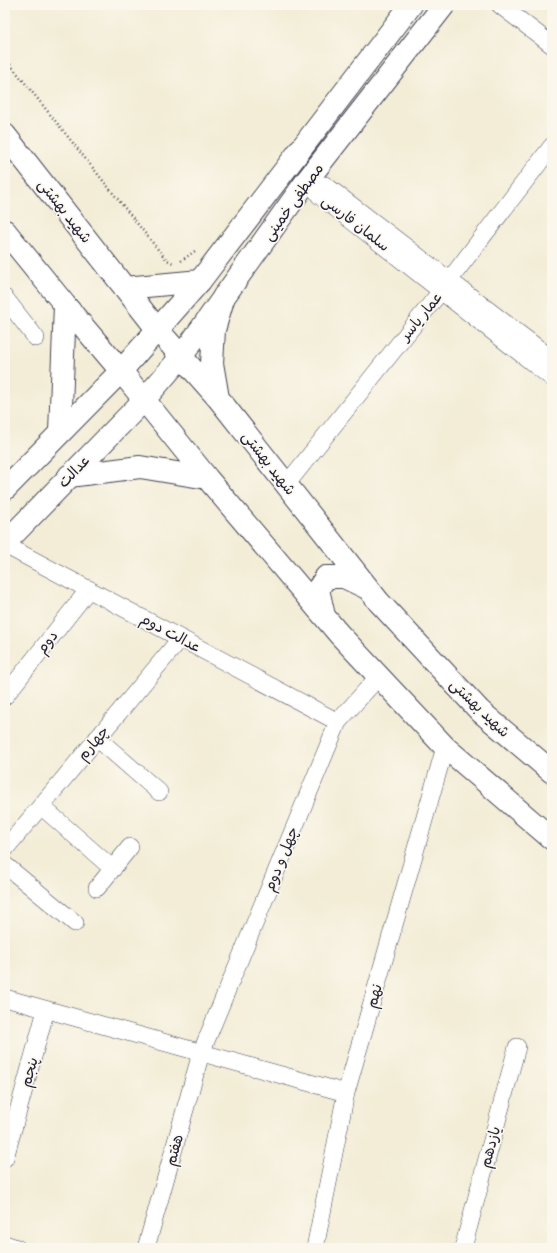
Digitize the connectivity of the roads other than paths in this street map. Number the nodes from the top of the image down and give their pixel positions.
1 (411, 5) edge
2 (444, 5) edge
3 (500, 5) edge
4 (552, 45) edge
5 (5, 135) edge
6 (552, 146) edge
7 (290, 164) junction
8 (308, 179) junction
9 (5, 231) edge
10 (200, 281) junction
11 (445, 285) junction
12 (125, 288) junction
13 (224, 296) junction
14 (5, 298) edge
15 (65, 305) junction
16 (157, 329) junction
17 (36, 338) dead end
18 (181, 357) junction
19 (552, 359) edge
20 (121, 371) junction
21 (552, 378) edge
22 (218, 398) junction
23 (144, 400) junction
24 (60, 432) junction
25 (69, 476) junction
26 (207, 478) junction
27 (286, 485) junction
28 (5, 489) edge
29 (5, 544) edge
30 (89, 589) junction
31 (368, 589) junction
32 (324, 616) junction
33 (181, 638) junction
34 (379, 676) junction
35 (5, 696) edge
36 (338, 722) junction
37 (97, 738) junction
38 (445, 747) junction
39 (552, 772) edge
40 (159, 792) dead end
41 (41, 806) junction
42 (552, 838) edge
43 (130, 847) dead end
44 (5, 848) edge
45 (5, 865) edge
46 (113, 869) junction
47 (97, 888) dead end
48 (75, 923) dead end
49 (5, 998) edge
50 (46, 1010) junction
51 (516, 1047) dead end
52 (202, 1053) junction
53 (346, 1093) junction
54 (5, 1158) edge
55 (5, 1244) edge
56 (17, 1248) edge
57 (146, 1248) edge
58 (315, 1248) edge
59 (463, 1248) edge

1 - 7 main road, مصطفی خمینی
2 - 8 main road, مصطفی خمینی
3 - 4 street
5 - 12 main road, شهید بهشتی
6 - 11 street, عمار یاسر
7 - 8 main road
7 - 10 main road, مصطفی خمینی
8 - 11 street, سلمان فارسی
8 - 13 main road, مصطفی خمینی
9 - 15 main road
10 - 12 main road
10 - 16 main road, مصطفی خمینی
11 - 19 street, سلمان فارسی
11 - 21 street, سلمان فارسی
11 - 27 street, عمار یاسر
12 - 16 main road, شهید بهشتی
13 - 18 main road, مصطفی خمینی
13 - 22 main road
14 - 17 street
15 - 20 main road
15 - 24 main road
16 - 18 main road, شهید بهشتی
16 - 20 main road, مصطفی خمینی
18 - 22 main road, شهید بهشتی
18 - 23 main road, مصطفی خمینی
20 - 23 main road
20 - 24 main road
22 - 27 main road, شهید بهشتی
23 - 25 main road, عدالت
23 - 26 main road
24 - 28 main road
25 - 26 main road
25 - 29 main road, عدالت
26 - 32 main road
27 - 31 main road, شهید بهشتی
29 - 30 street, عدالت دوم
30 - 33 street, عدالت دوم
30 - 35 street, دوم
31 - 32 main road
31 - 39 main road, شهید بهشتی
32 - 34 main road
33 - 36 street, عدالت دوم
33 - 37 street, چهارم
34 - 36 street, چهل و دوم
34 - 38 main road
36 - 52 street, چهل و دوم
37 - 40 street
37 - 41 street, چهارم
38 - 42 main road
38 - 53 street, نهم
41 - 44 street, چهارم
41 - 46 street
43 - 46 street
45 - 48 street
46 - 47 street
49 - 50 street
50 - 52 street
50 - 54 street, پنجم
51 - 59 street, یازدهم
52 - 53 street
52 - 57 street, هفتم
53 - 58 street, نهم
55 - 56 street

